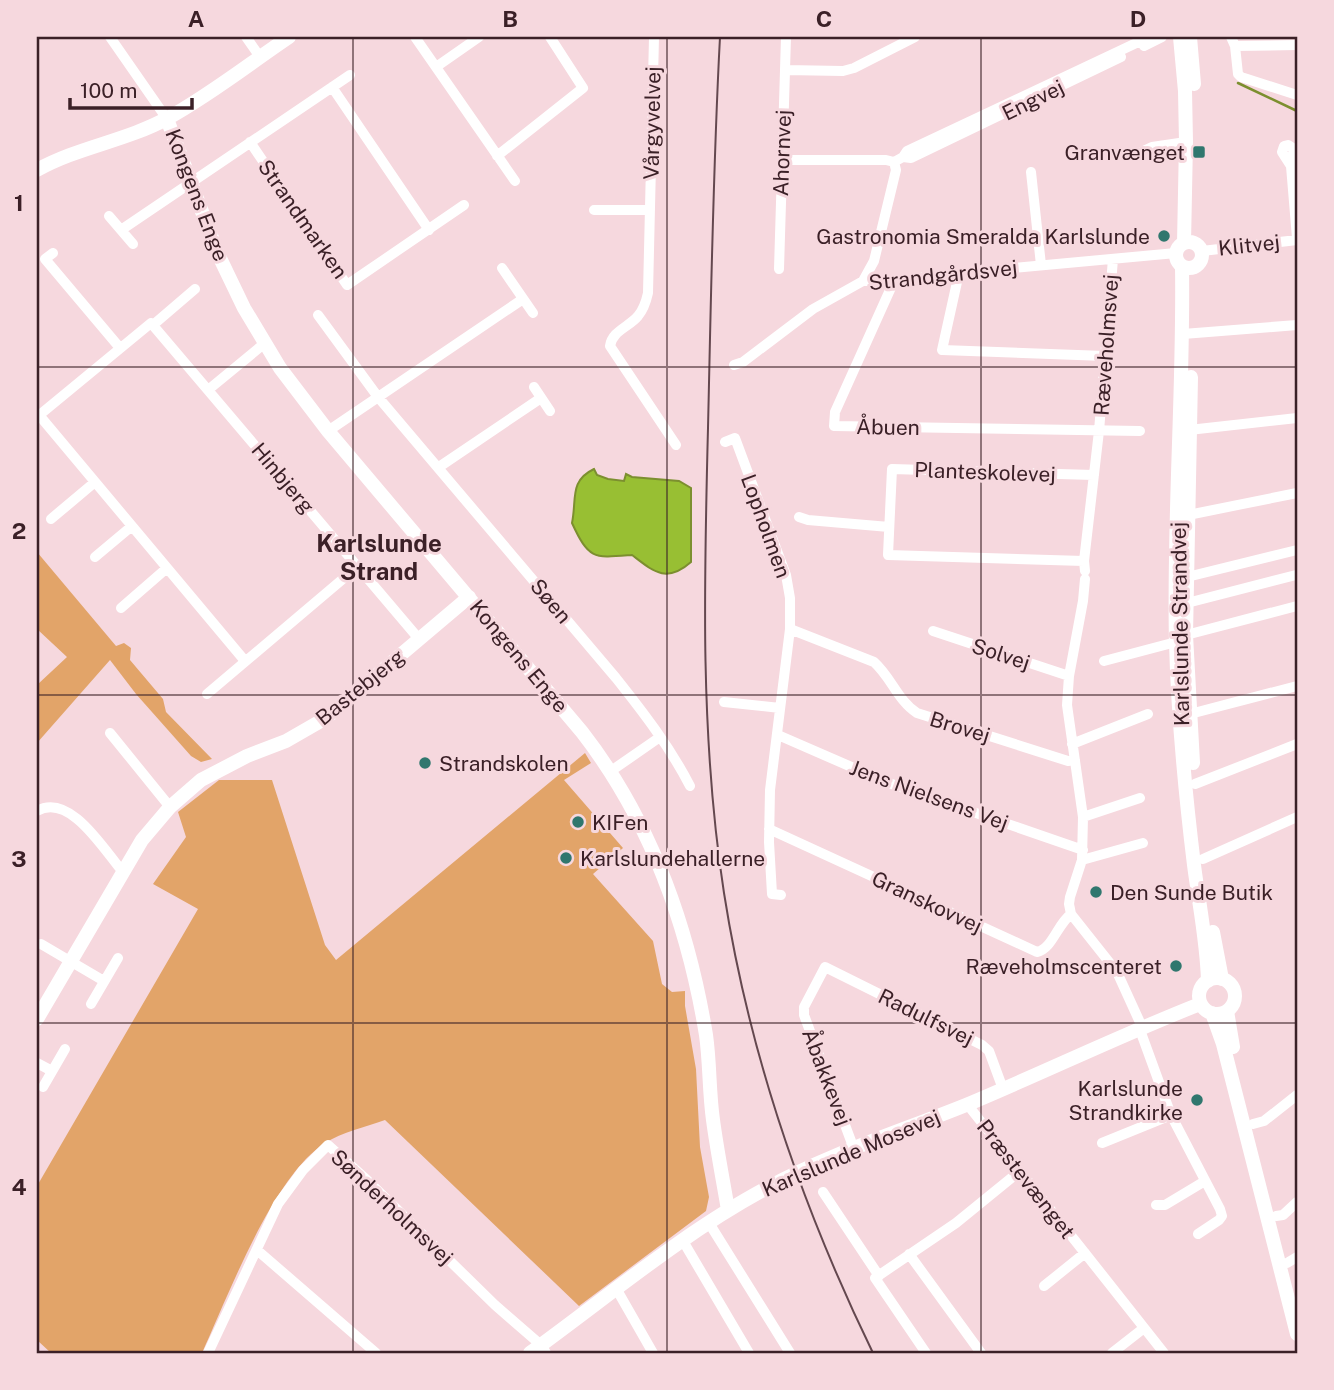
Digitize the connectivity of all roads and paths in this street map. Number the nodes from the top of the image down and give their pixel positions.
1 (110, 37) edge
2 (246, 37) edge
3 (289, 37) edge
4 (415, 37) edge
5 (479, 37) edge
6 (550, 37) edge
7 (654, 37) edge
8 (786, 37) edge
9 (915, 37) edge
10 (1149, 37) edge
11 (1162, 37) edge
12 (1180, 37) edge
13 (1190, 37) edge
14 (1233, 42) edge
15 (1297, 45) edge
16 (260, 57) junction
17 (436, 67) junction
18 (785, 70) junction
19 (350, 75) dead end
20 (331, 87) junction
21 (1297, 94) edge
22 (167, 119) junction
23 (250, 142) junction
24 (1186, 142) junction
25 (1128, 154) dead end
26 (497, 156) junction
27 (782, 160) junction
28 (899, 160) junction
29 (1291, 166) dead end
30 (37, 170) edge
31 (1031, 172) dead end
32 (515, 181) dead end
33 (191, 183) junction
34 (464, 205) dead end
35 (594, 209) dead end
36 (650, 210) junction
37 (109, 216) dead end
38 (121, 230) junction
39 (429, 230) junction
40 (1297, 239) edge
41 (133, 244) dead end
42 (53, 253) dead end
43 (1188, 254) junction
44 (1113, 259) junction
45 (1041, 265) junction
46 (502, 268) dead end
47 (779, 269) dead end
48 (960, 273) junction
49 (863, 281) junction
50 (894, 281) junction
51 (195, 289) dead end
52 (523, 299) junction
53 (533, 313) dead end
54 (318, 316) dead end
55 (153, 325) junction
56 (1297, 325) edge
57 (1187, 334) junction
58 (265, 343) junction
59 (120, 348) junction
60 (1105, 356) junction
61 (734, 365) dead end
62 (534, 387) dead end
63 (208, 390) junction
64 (378, 397) junction
65 (541, 398) junction
66 (550, 411) dead end
67 (38, 416) edge
68 (1297, 418) edge
69 (1140, 430) dead end
70 (1189, 430) junction
71 (328, 431) junction
72 (1099, 431) junction
73 (725, 442) dead end
74 (676, 445) dead end
75 (439, 467) junction
76 (1094, 475) junction
77 (95, 482) junction
78 (1297, 493) edge
79 (1188, 514) junction
80 (799, 517) dead end
81 (51, 519) dead end
82 (132, 526) junction
83 (889, 527) junction
84 (1297, 550) edge
85 (95, 557) dead end
86 (357, 567) junction
87 (167, 568) junction
88 (1085, 570) junction
89 (1296, 575) edge
90 (1187, 577) junction
91 (469, 597) junction
92 (1187, 603) junction
93 (1297, 606) edge
94 (121, 608) dead end
95 (790, 629) junction
96 (933, 631) dead end
97 (1181, 638) junction
98 (419, 639) junction
99 (245, 661) junction
100 (1104, 661) dead end
101 (1069, 676) junction
102 (1297, 686) edge
103 (207, 694) dead end
104 (724, 702) dead end
105 (780, 708) junction
106 (1149, 714) dead end
107 (1190, 714) junction
108 (110, 733) dead end
109 (778, 735) junction
110 (660, 737) junction
111 (1072, 744) junction
112 (1297, 744) edge
113 (1075, 760) junction
114 (611, 771) junction
115 (1195, 784) junction
116 (690, 786) dead end
117 (1140, 798) dead end
118 (170, 807) junction
119 (37, 811) edge
120 (1083, 817) junction
121 (1297, 817) edge
122 (769, 829) junction
123 (1143, 843) dead end
124 (1083, 855) junction
125 (1203, 859) junction
126 (123, 872) junction
127 (781, 895) dead end
128 (1071, 914) junction
129 (41, 944) dead end
130 (118, 958) dead end
131 (71, 961) junction
132 (825, 967) joint
133 (1215, 980) junction
134 (104, 981) junction
135 (91, 1004) dead end
136 (1200, 1004) junction
137 (1219, 1012) junction
138 (37, 1019) edge
139 (1141, 1030) junction
140 (65, 1049) dead end
141 (37, 1063) edge
142 (52, 1071) junction
143 (43, 1087) dead end
144 (1003, 1089) junction
145 (1297, 1095) edge
146 (967, 1104) junction
147 (1171, 1115) junction
148 (1253, 1124) junction
149 (1102, 1143) dead end
150 (854, 1149) junction
151 (1020, 1171) junction
152 (1205, 1181) junction
153 (823, 1192) dead end
154 (1297, 1202) edge
155 (1156, 1205) dead end
156 (728, 1210) junction
157 (1276, 1216) junction
158 (709, 1223) junction
159 (1198, 1234) dead end
160 (683, 1241) junction
161 (257, 1250) junction
162 (909, 1254) junction
163 (1085, 1254) junction
164 (1292, 1260) edge
165 (877, 1277) junction
166 (1044, 1286) dead end
167 (617, 1290) junction
168 (1297, 1299) edge
169 (1144, 1328) junction
170 (1297, 1334) edge
171 (539, 1351) edge
172 (208, 1353) edge
173 (376, 1353) edge
174 (653, 1353) edge
175 (749, 1353) edge
176 (790, 1353) edge
177 (926, 1353) edge
178 (981, 1353) edge
179 (1112, 1353) edge
180 (1164, 1353) edge

1 - 22 street
2 - 16 street
3 - 16 street
4 - 17 street
5 - 17 street
6 - 26 street
7 - 36 street, Vårgyvelvej
8 - 18 street, Ahornvej
9 - 18 street
10 - 28 street, Engvej
11 - 28 street, Engvej
12 - 24 street, Karlslunde Strandvej
13 - 43 street, Karlslunde Strandvej
14 - 15 street
14 - 21 street
16 - 22 street
17 - 26 street
18 - 27 street, Ahornvej
19 - 20 street, Strandmarken
20 - 23 street, Strandmarken
20 - 39 street
22 - 30 street
22 - 33 street, Kongens Enge
23 - 33 street, Strandmarken
23 - 39 street, Strandmarken
24 - 25 street
24 - 43 street, Karlslunde Strandvej
26 - 32 street
27 - 28 street
27 - 47 street, Ahornvej
28 - 49 street
29 - 40 street, Klitvej
31 - 45 street
33 - 38 street, Strandmarken
33 - 58 street, Kongens Enge
34 - 39 street, Strandmarken
35 - 36 street, Vårgyvelvej
36 - 74 street, Vårgyvelvej
37 - 38 street
38 - 41 street
40 - 43 street, Klitvej
42 - 59 street
43 - 44 street, Strandgårdsvej
43 - 57 street, Karlslunde Strandvej
44 - 45 street, Strandgårdsvej
44 - 60 street, Ræveholmsvej
45 - 48 street, Strandgårdsvej
46 - 52 street
48 - 50 street, Strandgårdsvej
48 - 60 street
49 - 50 street, Strandgårdsvej
49 - 61 street, Strandgårdsvej
50 - 72 street, Åbuen
51 - 55 street
52 - 53 street
52 - 64 street
54 - 64 street, Søen
55 - 59 street
55 - 63 street, Hinbjerg
56 - 57 street
57 - 70 street, Karlslunde Strandvej
57 - 97 street, Karlslunde Strandvej
58 - 63 street
58 - 71 street, Kongens Enge
59 - 67 street
60 - 72 street, Ræveholmsvej
62 - 65 street
63 - 86 street, Hinbjerg
64 - 71 street
64 - 75 street, Søen
65 - 66 street
65 - 75 street
67 - 77 street
68 - 70 street
69 - 72 street, Ræveholmsvej
70 - 79 street, Karlslunde Strandvej
71 - 91 street, Kongens Enge
72 - 76 street, Ræveholmsvej
73 - 95 street, Lopholmen
75 - 110 street, Søen
76 - 83 street, Planteskolevej
76 - 88 street, Ræveholmsvej
77 - 81 street
77 - 82 street
78 - 79 street
79 - 90 street, Karlslunde Strandvej
80 - 83 street
82 - 85 street
82 - 87 street
83 - 88 street, Planteskolevej
84 - 90 street, Karlslunde Strandvej
86 - 98 street, Hinbjerg
86 - 99 street
87 - 94 street
87 - 99 street
88 - 101 street, Ræveholmsvej
89 - 92 street
90 - 92 street, Karlslunde Strandvej
91 - 98 street, Bastebjerg
91 - 114 street, Kongens Enge
92 - 97 street, Karlslunde Strandvej
93 - 97 street
95 - 105 street, Lopholmen
95 - 113 street, Brovej
96 - 101 street, Solvej
97 - 100 street
97 - 107 street, Karlslunde Strandvej
97 - 133 street, Karlslunde Strandvej
98 - 118 street, Bastebjerg
99 - 103 street
101 - 111 street, Ræveholmsvej
102 - 107 street
104 - 105 street
105 - 109 street, Lopholmen
106 - 111 street
107 - 115 street, Karlslunde Strandvej
108 - 118 street
109 - 122 street, Lopholmen
109 - 124 street, Jens Nielsens Vej
110 - 114 street
110 - 116 street, Søen
111 - 113 street, Ræveholmsvej
112 - 115 street
113 - 120 street, Ræveholmsvej
114 - 156 street, Kongens Enge
115 - 125 street, Karlslunde Strandvej
117 - 120 street
118 - 126 street, Bastebjerg
119 - 126 street
120 - 124 street, Ræveholmsvej
121 - 125 street
122 - 127 street, Lopholmen
122 - 128 street, Granskovvej
123 - 124 street
124 - 128 street, Ræveholmsvej
125 - 133 street, Karlslunde Strandvej
126 - 131 street, Bastebjerg
128 - 139 street
129 - 131 street
130 - 134 street
131 - 134 street
131 - 138 street, Bastebjerg
132 - 144 street, Radulfsvej
132 - 150 street, Åbakkevej
133 - 136 street
133 - 137 street
134 - 135 street
136 - 137 street
136 - 139 street, Karlslunde Mosevej
137 - 148 street
137 - 170 street
139 - 144 street, Karlslunde Mosevej
139 - 147 street
140 - 142 street
141 - 142 street
142 - 143 street
144 - 146 street, Karlslunde Mosevej
145 - 148 street
146 - 150 street, Karlslunde Mosevej
146 - 151 street, Præstevænget
147 - 149 street
147 - 152 street
148 - 157 street
150 - 156 street, Karlslunde Mosevej
151 - 162 street
151 - 163 street, Præstevænget
152 - 155 street
152 - 159 street
153 - 165 street
154 - 157 street
156 - 158 street, Karlslunde Mosevej
157 - 164 street
158 - 160 street, Karlslunde Mosevej
158 - 176 street
160 - 167 street, Karlslunde Mosevej
160 - 175 street
161 - 171 street, Sønderholmsvej
161 - 172 street, Sønderholmsvej
161 - 173 street
162 - 165 street
162 - 178 street
163 - 166 street, Præstevænget
163 - 169 street, Præstevænget
164 - 168 street
165 - 177 street
167 - 171 street, Karlslunde Mosevej
167 - 174 street
169 - 179 street
169 - 180 street, Præstevænget

